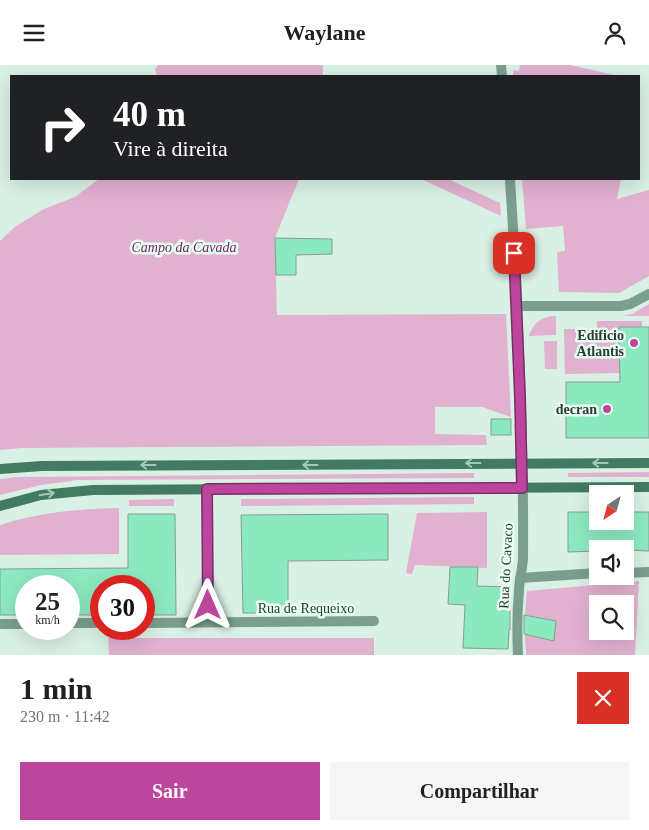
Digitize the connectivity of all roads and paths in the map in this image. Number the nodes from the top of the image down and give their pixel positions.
1 (510, 180) edge
2 (649, 293) edge
3 (517, 306) junction
4 (522, 463) junction
5 (649, 463) edge
6 (0, 469) edge
7 (649, 487) edge
8 (522, 488) junction
9 (207, 489) junction
10 (0, 506) edge
11 (649, 572) edge
12 (634, 573) edge
13 (589, 574) edge
14 (520, 578) junction
15 (374, 621) dead end
16 (208, 622) junction
17 (155, 623) edge
18 (0, 624) edge
19 (15, 624) edge
20 (518, 655) edge

1 - 3 street, Rua do Cavaco
2 - 3 street
3 - 4 street, Rua do Cavaco
5 -> 4 main road
4 -> 6 main road
4 - 8 street, Rua do Cavaco
7 - 8 main road
8 - 9 main road
8 - 14 street, Rua do Cavaco
10 -> 9 main road
9 - 16 street
11 - 12 street
13 - 14 street
14 - 20 street, Rua do Cavaco
15 - 16 street, Rua de Requeixo
16 - 17 street, Rua de Requeixo
18 - 19 street

